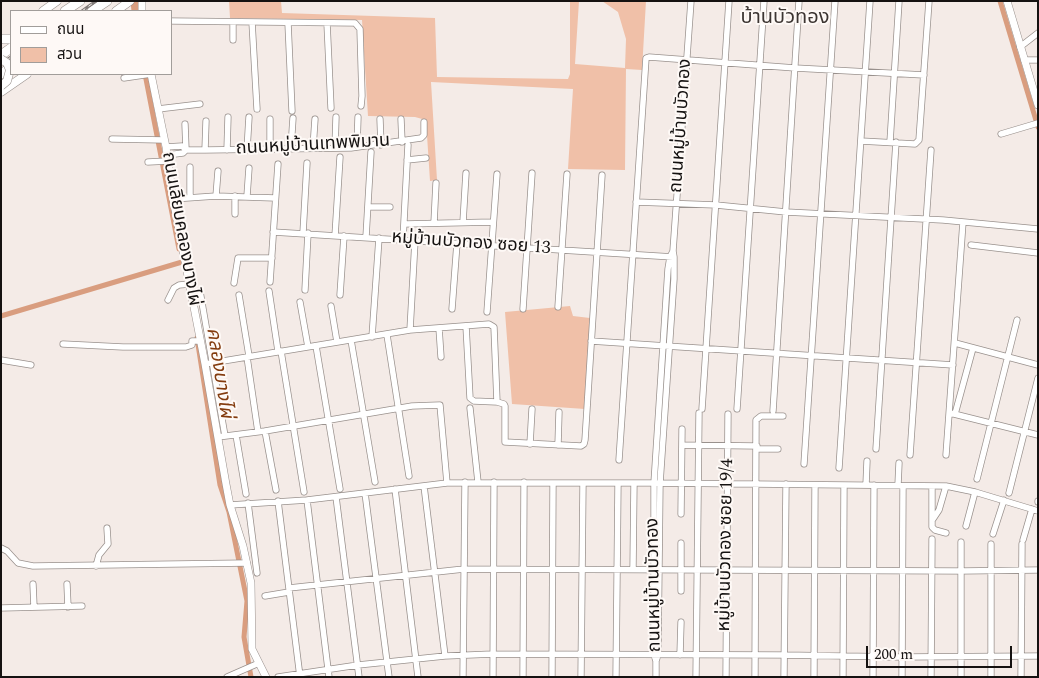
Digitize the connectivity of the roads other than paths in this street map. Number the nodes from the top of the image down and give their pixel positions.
1 (57, 1) edge
2 (80, 1) edge
3 (107, 1) edge
4 (130, 1) edge
5 (690, 1) edge
6 (729, 1) edge
7 (764, 1) edge
8 (799, 1) edge
9 (835, 1) edge
10 (870, 1) edge
11 (899, 1) edge
12 (929, 1) edge
13 (1006, 1) edge
14 (44, 10) edge
15 (66, 10) edge
16 (94, 10) edge
17 (117, 10) edge
18 (172, 21) edge
19 (233, 22) junction
20 (252, 22) junction
21 (288, 23) junction
22 (327, 23) junction
23 (1038, 33) edge
24 (234, 40) dead end
25 (1020, 47) junction
26 (1, 57) edge
27 (687, 60) junction
28 (1024, 60) junction
29 (1038, 60) edge
30 (725, 62) junction
31 (760, 65) junction
32 (795, 68) junction
33 (830, 69) junction
34 (865, 72) junction
35 (895, 74) junction
36 (26, 75) edge
37 (146, 75) edge
38 (150, 75) edge
39 (924, 75) junction
40 (124, 78) dead end
41 (1, 86) edge
42 (1, 92) edge
43 (1036, 96) edge
44 (200, 104) dead end
45 (1038, 105) edge
46 (361, 106) dead end
47 (331, 108) dead end
48 (158, 109) junction
49 (257, 109) dead end
50 (292, 111) dead end
51 (336, 116) dead end
52 (228, 117) dead end
53 (249, 117) dead end
54 (358, 117) dead end
55 (293, 118) dead end
56 (270, 119) dead end
57 (315, 119) dead end
58 (380, 119) dead end
59 (401, 119) dead end
60 (206, 121) dead end
61 (424, 122) dead end
62 (185, 124) dead end
63 (1038, 124) edge
64 (1001, 134) dead end
65 (112, 139) dead end
66 (861, 141) junction
67 (893, 142) junction
68 (405, 144) junction
69 (381, 145) junction
70 (357, 147) junction
71 (291, 148) junction
72 (313, 148) junction
73 (335, 148) junction
74 (270, 149) junction
75 (186, 150) junction
76 (205, 150) junction
77 (227, 150) junction
78 (247, 150) junction
79 (931, 150) dead end
80 (165, 151) junction
81 (371, 152) dead end
82 (340, 157) dead end
83 (426, 158) dead end
84 (407, 160) junction
85 (148, 162) dead end
86 (307, 163) dead end
87 (278, 164) dead end
88 (190, 167) dead end
89 (249, 168) dead end
90 (218, 171) dead end
91 (466, 173) dead end
92 (532, 173) dead end
93 (497, 174) dead end
94 (567, 174) dead end
95 (602, 175) dead end
96 (436, 183) dead end
97 (216, 196) junction
98 (235, 196) junction
99 (247, 196) junction
100 (190, 197) junction
101 (275, 198) junction
102 (173, 199) junction
103 (636, 202) junction
104 (677, 204) junction
105 (716, 205) junction
106 (368, 206) junction
107 (390, 207) dead end
108 (751, 209) junction
109 (786, 212) junction
110 (821, 213) junction
111 (235, 214) dead end
112 (856, 216) junction
113 (891, 218) junction
114 (926, 220) junction
115 (463, 222) junction
116 (493, 222) junction
117 (962, 222) junction
118 (434, 223) junction
119 (405, 224) junction
120 (1038, 229) edge
121 (273, 232) junction
122 (306, 233) junction
123 (335, 236) junction
124 (344, 236) junction
125 (366, 237) junction
126 (379, 238) junction
127 (403, 240) junction
128 (415, 241) junction
129 (457, 243) junction
130 (971, 245) dead end
131 (492, 246) junction
132 (527, 248) junction
133 (562, 250) junction
134 (597, 253) junction
135 (1038, 253) edge
136 (632, 254) junction
137 (672, 257) junction
138 (272, 258) junction
139 (270, 282) dead end
140 (234, 283) dead end
141 (188, 284) junction
142 (305, 290) dead end
143 (200, 291) dead end
144 (269, 291) dead end
145 (240, 295) dead end
146 (340, 295) dead end
147 (168, 300) dead end
148 (300, 302) dead end
149 (331, 306) dead end
150 (558, 307) dead end
151 (452, 309) dead end
152 (523, 309) dead end
153 (487, 312) dead end
154 (1016, 320) dead end
155 (466, 326) junction
156 (439, 328) junction
157 (410, 330) junction
158 (387, 335) junction
159 (372, 337) junction
160 (351, 340) junction
161 (197, 341) junction
162 (591, 341) junction
163 (337, 342) junction
164 (626, 343) junction
165 (955, 343) junction
166 (63, 344) dead end
167 (316, 346) junction
168 (666, 346) junction
169 (308, 347) junction
170 (706, 348) junction
171 (973, 348) junction
172 (741, 350) junction
173 (280, 351) junction
174 (776, 353) junction
175 (812, 355) junction
176 (248, 356) junction
177 (441, 357) dead end
178 (846, 357) junction
179 (1007, 357) junction
180 (1, 360) edge
181 (881, 360) junction
182 (917, 361) junction
183 (208, 363) junction
184 (1038, 364) edge
185 (31, 365) dead end
186 (953, 365) junction
187 (1038, 378) edge
188 (497, 402) junction
189 (399, 408) junction
190 (470, 408) dead end
191 (532, 409) dead end
192 (737, 409) dead end
193 (773, 410) dead end
194 (559, 412) dead end
195 (952, 413) junction
196 (728, 414) dead end
197 (363, 415) junction
198 (783, 416) dead end
199 (328, 421) junction
200 (990, 424) junction
201 (294, 426) junction
202 (682, 429) dead end
203 (262, 432) junction
204 (1025, 432) junction
205 (236, 435) junction
206 (1038, 435) edge
207 (221, 437) junction
208 (530, 444) junction
209 (558, 445) junction
210 (682, 445) junction
211 (698, 445) junction
212 (728, 445) junction
213 (757, 448) junction
214 (778, 449) dead end
215 (876, 449) dead end
216 (946, 455) dead end
217 (910, 456) dead end
218 (619, 460) dead end
219 (867, 462) dead end
220 (899, 462) dead end
221 (804, 464) dead end
222 (839, 468) dead end
223 (409, 476) dead end
224 (977, 479) dead end
225 (375, 482) dead end
226 (465, 482) junction
227 (478, 482) junction
228 (494, 482) junction
229 (524, 482) junction
230 (552, 482) junction
231 (447, 483) junction
232 (583, 483) junction
233 (618, 483) junction
234 (634, 483) junction
235 (657, 483) junction
236 (681, 483) junction
237 (698, 483) junction
238 (727, 484) junction
239 (757, 484) junction
240 (786, 484) junction
241 (815, 484) junction
242 (844, 485) junction
243 (866, 485) junction
244 (874, 485) junction
245 (424, 486) junction
246 (900, 486) junction
247 (932, 486) junction
248 (946, 486) junction
249 (340, 489) dead end
250 (394, 489) junction
251 (276, 490) dead end
252 (304, 492) dead end
253 (975, 492) junction
254 (365, 493) junction
255 (1009, 493) dead end
256 (246, 494) dead end
257 (336, 497) junction
258 (307, 500) junction
259 (1004, 500) junction
260 (278, 501) junction
261 (248, 504) junction
262 (230, 505) junction
263 (1035, 510) edge
264 (681, 514) dead end
265 (933, 519) junction
266 (966, 526) dead end
267 (107, 528) dead end
268 (946, 534) dead end
269 (993, 534) dead end
270 (932, 539) dead end
271 (962, 542) dead end
272 (681, 543) dead end
273 (991, 544) dead end
274 (1, 548) edge
275 (245, 563) junction
276 (96, 566) junction
277 (464, 568) junction
278 (523, 568) junction
279 (617, 568) junction
280 (494, 569) junction
281 (553, 569) junction
282 (582, 569) junction
283 (633, 569) junction
284 (657, 569) junction
285 (681, 570) junction
286 (697, 570) junction
287 (726, 570) junction
288 (756, 570) junction
289 (785, 570) junction
290 (814, 570) junction
291 (844, 570) junction
292 (873, 570) junction
293 (903, 570) junction
294 (1022, 570) junction
295 (1038, 570) edge
296 (434, 571) junction
297 (932, 571) junction
298 (961, 571) junction
299 (991, 571) junction
300 (257, 573) dead end
301 (405, 574) junction
302 (376, 577) junction
303 (347, 582) junction
304 (33, 584) dead end
305 (67, 584) dead end
306 (318, 584) junction
307 (289, 590) junction
308 (681, 591) dead end
309 (265, 596) dead end
310 (82, 606) dead end
311 (34, 607) junction
312 (68, 607) junction
313 (1, 608) edge
314 (681, 622) dead end
315 (494, 654) junction
316 (523, 654) junction
317 (552, 654) junction
318 (464, 655) junction
319 (581, 655) junction
320 (616, 655) junction
321 (680, 655) junction
322 (696, 655) junction
323 (784, 655) junction
324 (445, 656) junction
325 (726, 656) junction
326 (755, 656) junction
327 (814, 656) junction
328 (843, 656) junction
329 (872, 656) junction
330 (992, 656) junction
331 (1022, 656) junction
332 (1038, 656) edge
333 (656, 657) junction
334 (902, 657) junction
335 (931, 657) junction
336 (961, 657) junction
337 (416, 660) junction
338 (387, 662) junction
339 (255, 665) junction
340 (358, 665) junction
341 (328, 669) junction
342 (300, 675) edge
343 (227, 677) edge
344 (266, 677) edge
345 (278, 677) edge
346 (329, 677) edge
347 (359, 677) edge
348 (389, 677) edge
349 (418, 677) edge
350 (463, 677) edge
351 (493, 677) edge
352 (523, 677) edge
353 (552, 677) edge
354 (581, 677) edge
355 (616, 677) edge
356 (656, 677) edge
357 (696, 677) edge
358 (726, 677) edge
359 (755, 677) edge
360 (784, 677) edge
361 (814, 677) edge
362 (843, 677) edge
363 (872, 677) edge
364 (902, 677) edge
365 (931, 677) edge
366 (961, 677) edge
367 (991, 677) edge
368 (1021, 677) edge

1 - 14 main road
2 - 15 highway
3 - 16 highway
4 - 17 main road
5 - 27 street, ถนนหมู่บ้านบัวทอง
6 - 30 street
7 - 31 street
8 - 32 street
9 - 33 street
10 - 34 street
11 - 35 street
12 - 39 street
13 - 25 street
18 - 19 street
19 - 20 street
19 - 24 street
20 - 21 street
20 - 49 street
21 - 22 street
21 - 50 street
22 - 46 street
22 - 47 street
23 - 25 street
25 - 28 street
26 - 41 main road, bridge
27 - 30 street
27 - 103 street
27 - 104 street, ถนนหมู่บ้านบัวทอง
28 - 29 street
28 - 43 street
30 - 31 street
30 - 105 street
31 - 32 street
31 - 108 street
32 - 33 street
32 - 109 street
33 - 34 street
33 - 110 street
34 - 35 street
34 - 66 street
35 - 39 street
35 - 67 street
36 - 42 main road
37 - 40 street
38 - 48 street, ถนนเลียบคลองบางไผ่
39 - 67 street
43 - 45 street
44 - 48 street
48 - 80 street, ถนนเลียบคลองบางไผ่
51 - 73 street
52 - 77 street
53 - 78 street
54 - 70 street
55 - 71 street
56 - 74 street
57 - 72 street
58 - 69 street
59 - 68 street
60 - 76 street
61 - 68 street, ถนนหมู่บ้านเทพพิมาน
62 - 75 street
63 - 64 street
65 - 80 street
66 - 67 street
66 - 112 street
67 - 113 street
68 - 69 street, ถนนหมู่บ้านเทพพิมาน
68 - 84 street
69 - 70 street, ถนนหมู่บ้านเทพพิมาน
70 - 73 street, ถนนหมู่บ้านเทพพิมาน
71 - 72 street, ถนนหมู่บ้านเทพพิมาน
71 - 74 street, ถนนหมู่บ้านเทพพิมาน
72 - 73 street, ถนนหมู่บ้านเทพพิมาน
74 - 78 street, ถนนหมู่บ้านเทพพิมาน
75 - 76 street, ถนนหมู่บ้านเทพพิมาน
75 - 80 street, ถนนหมู่บ้านเทพพิมาน
76 - 77 street, ถนนหมู่บ้านเทพพิมาน
77 - 78 street, ถนนหมู่บ้านเทพพิมาน
79 - 114 street
80 - 85 street
80 - 102 street, ถนนเลียบคลองบางไผ่
81 - 106 street
82 - 123 street
83 - 84 street
84 - 119 street
86 - 122 street
87 - 101 street
88 - 100 street
89 - 99 street
90 - 97 street
91 - 115 street
92 - 132 street
93 - 116 street
94 - 133 street
95 - 134 street
96 - 118 street
97 - 98 street
97 - 100 street
98 - 99 street
98 - 111 street
99 - 101 street
100 - 102 street
101 - 121 street
102 - 141 street, ถนนเลียบคลองบางไผ่
103 - 104 street
103 - 136 street
104 - 105 street
104 - 137 street, ถนนหมู่บ้านบัวทอง
105 - 108 street
105 - 170 street
106 - 107 street
106 - 125 street
108 - 109 street
108 - 172 street
109 - 110 street
109 - 174 street
110 - 112 street
110 - 175 street
112 - 113 street
112 - 178 street
113 - 114 street
113 - 181 street
114 - 117 street
114 - 182 street
115 - 116 street
115 - 118 street
116 - 131 street
117 - 120 street
117 - 165 street
118 - 119 street
119 - 127 street
121 - 122 street, หมู่บ้านบัวทอง ซอย 13
121 - 138 street
122 - 123 street, หมู่บ้านบัวทอง ซอย 13
122 - 142 street
123 - 124 street, หมู่บ้านบัวทอง ซอย 13
124 - 125 street, หมู่บ้านบัวทอง ซอย 13
124 - 146 street
125 - 126 street, หมู่บ้านบัวทอง ซอย 13
126 - 127 street, หมู่บ้านบัวทอง ซอย 13
126 - 159 street
127 - 128 street, หมู่บ้านบัวทอง ซอย 13
128 - 129 street, หมู่บ้านบัวทอง ซอย 13
128 - 157 street
129 - 131 street, หมู่บ้านบัวทอง ซอย 13
129 - 151 street
130 - 135 street
131 - 132 street, หมู่บ้านบัวทอง ซอย 13
131 - 153 street
132 - 133 street, หมู่บ้านบัวทอง ซอย 13
132 - 152 street
133 - 134 street, หมู่บ้านบัวทอง ซอย 13
133 - 150 street
134 - 136 street, หมู่บ้านบัวทอง ซอย 13
134 - 162 street
136 - 137 street, หมู่บ้านบัวทอง ซอย 13
136 - 164 street
137 - 168 street, ถนนหมู่บ้านบัวทอง
138 - 139 street
138 - 140 street
141 - 147 street
141 - 161 street, ถนนเลียบคลองบางไผ่
143 - 183 street
144 - 173 street
145 - 176 street
148 - 169 street
149 - 163 street
154 - 179 street
155 - 156 street
155 - 188 street
155 - 188 street
156 - 157 street
156 - 177 street
157 - 158 street
158 - 159 street
158 - 189 street
159 - 160 street
160 - 163 street
160 - 197 street
161 - 166 street
161 - 183 street, ถนนเลียบคลองบางไผ่
162 - 164 street
162 - 209 street
163 - 167 street
164 - 168 street
164 - 218 street
165 - 171 street
165 - 186 street
167 - 169 street
167 - 199 street
168 - 170 street
168 - 235 street, ถนนหมู่บ้านบัวทอง
169 - 173 street
170 - 172 street
170 - 211 street
171 - 179 street
171 - 195 street
172 - 174 street
172 - 192 street
173 - 176 street
173 - 201 street
174 - 175 street
174 - 193 street
175 - 178 street
175 - 221 street
176 - 183 street
176 - 203 street
178 - 181 street
178 - 222 street
179 - 184 street
179 - 200 street
180 - 185 street
181 - 182 street
181 - 215 street
182 - 186 street
182 - 217 street
183 - 207 street, ถนนเลียบคลองบางไผ่
186 - 195 street
187 - 204 street
188 - 208 street
189 - 197 street
189 - 223 street
189 - 231 street
190 - 227 street
191 - 208 street
194 - 209 street
195 - 200 street
195 - 216 street
196 - 212 street, หมู่บ้านบัวทอง ซอย 19/4
197 - 199 street
197 - 225 street
198 - 213 street
199 - 201 street
199 - 249 street
200 - 204 street
200 - 224 street
201 - 203 street
201 - 252 street
202 - 210 street
203 - 205 street
203 - 251 street
204 - 206 street
204 - 255 street
205 - 207 street
205 - 256 street
207 - 262 street, ถนนเลียบคลองบางไผ่
208 - 209 street
210 - 211 street
210 - 236 street
211 - 212 street
211 - 237 street
212 - 213 street
212 - 238 street, หมู่บ้านบัวทอง ซอย 19/4
213 - 214 street
213 - 239 street
219 - 243 street
220 - 246 street
226 - 227 street
226 - 231 street
226 - 277 street
227 - 228 street
228 - 229 street
228 - 280 street
229 - 230 street
229 - 278 street
230 - 232 street
230 - 281 street
231 - 245 street
232 - 233 street
232 - 282 street
233 - 234 street
233 - 279 street
234 - 235 street
234 - 283 street
235 - 236 street
235 - 284 street, ถนนหมู่บ้านบัวทอง
236 - 237 street
236 - 264 street
237 - 238 street
237 - 286 street
238 - 239 street
238 - 287 street, หมู่บ้านบัวทอง ซอย 19/4
239 - 240 street
239 - 288 street
240 - 241 street
240 - 289 street
241 - 242 street
241 - 290 street
242 - 243 street
242 - 291 street
243 - 244 street
244 - 246 street
244 - 292 street
245 - 250 street
245 - 296 street
246 - 247 street
246 - 293 street
247 - 248 street
247 - 265 street
248 - 253 street
248 - 265 street
250 - 254 street
250 - 301 street
253 - 259 street
253 - 266 street
254 - 257 street
254 - 302 street
257 - 258 street
257 - 303 street
258 - 260 street
258 - 306 street
259 - 263 street
259 - 269 street
260 - 261 street
260 - 307 street
261 - 262 street
261 - 300 street
262 - 275 street, ถนนเลียบคลองบางไผ่
263 - 294 street
265 - 268 street
267 - 276 street
270 - 297 street
271 - 298 street
272 - 285 street
273 - 299 street
274 - 276 street
275 - 276 street
275 - 339 street, ถนนเลียบคลองบางไผ่
277 - 280 street
277 - 296 street
277 - 318 street
278 - 280 street
278 - 281 street
278 - 316 street
279 - 282 street
279 - 283 street
279 - 320 street
280 - 315 street
281 - 282 street
281 - 317 street
282 - 319 street
283 - 284 street
284 - 285 street
284 - 333 street, ถนนหมู่บ้านบัวทอง
285 - 286 street
285 - 308 street
286 - 287 street
286 - 322 street
287 - 288 street
287 - 325 street, หมู่บ้านบัวทอง ซอย 19/4
288 - 289 street
288 - 326 street
289 - 290 street
289 - 323 street
290 - 291 street
290 - 327 street
291 - 292 street
291 - 328 street
292 - 293 street
292 - 329 street
293 - 297 street
293 - 334 street
294 - 295 street
294 - 299 street
294 - 331 street
296 - 301 street
296 - 324 street
297 - 298 street
297 - 335 street
298 - 299 street
298 - 336 street
299 - 330 street
301 - 302 street
301 - 337 street
302 - 303 street
302 - 338 street
303 - 306 street
303 - 340 street
304 - 311 street
305 - 312 street
306 - 307 street
306 - 341 street
307 - 309 street
307 - 342 street
310 - 312 street
311 - 312 street
311 - 313 street
314 - 321 street
315 - 316 street
315 - 318 street
315 - 351 street
316 - 317 street
316 - 352 street
317 - 319 street
317 - 353 street
318 - 324 street
318 - 350 street
319 - 320 street
319 - 354 street
320 - 333 street
320 - 355 street
321 - 322 street
321 - 333 street
322 - 325 street
322 - 357 street
323 - 326 street
323 - 327 street
323 - 360 street
324 - 337 street
325 - 326 street
325 - 358 street, หมู่บ้านบัวทอง ซอย 19/4
326 - 359 street
327 - 328 street
327 - 361 street
328 - 329 street
328 - 362 street
329 - 334 street
329 - 363 street
330 - 331 street
330 - 336 street
330 - 367 street
331 - 332 street
331 - 368 street
333 - 356 street, ถนนหมู่บ้านบัวทอง
334 - 335 street
334 - 364 street
335 - 336 street
335 - 365 street
336 - 366 street
337 - 338 street
337 - 349 street
338 - 340 street
338 - 348 street
339 - 343 street
339 - 344 street, ถนนเลียบคลองบางไผ่
340 - 341 street
340 - 347 street
341 - 342 street
341 - 346 street
342 - 345 street

